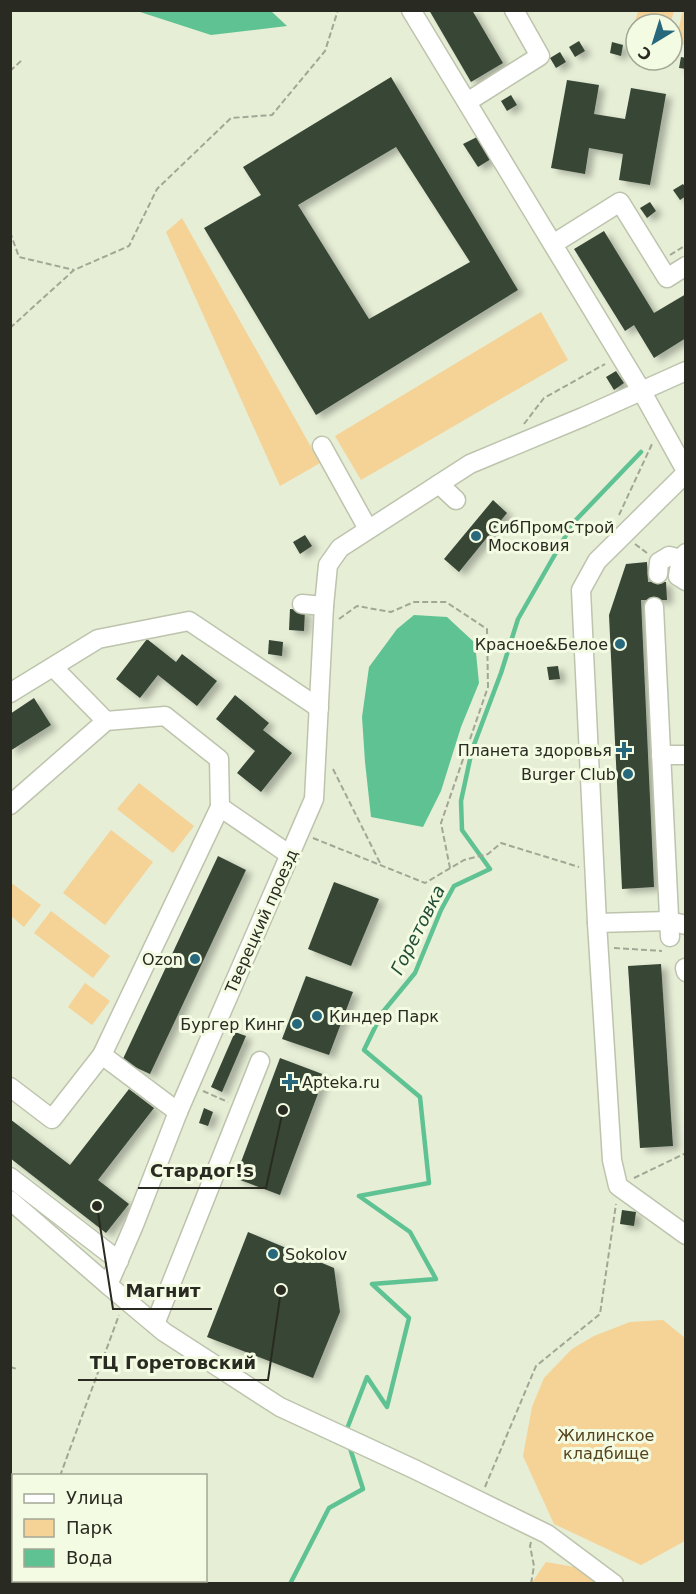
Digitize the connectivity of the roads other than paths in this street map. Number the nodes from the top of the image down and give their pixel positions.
1 (411, 10) edge
2 (514, 10) edge
3 (467, 102) junction
4 (553, 244) junction
5 (686, 266) edge
6 (686, 371) edge
7 (641, 390) junction
8 (322, 446) dead end
9 (686, 472) edge
10 (439, 484) junction
11 (456, 500) dead end
12 (368, 529) junction
13 (683, 556) edge
14 (659, 568) road end
15 (686, 581) edge
16 (302, 604) dead end
17 (324, 606) junction
18 (654, 607) dead end
19 (53, 667) junction
20 (10, 693) edge
21 (319, 708) junction
22 (106, 721) junction
23 (686, 754) edge
24 (661, 755) junction
25 (10, 805) edge
26 (220, 807) junction
27 (290, 855) junction
28 (597, 922) junction
29 (673, 934) edge
30 (102, 1055) junction
31 (260, 1061) dead end
32 (10, 1087) edge
33 (178, 1112) junction
34 (10, 1177) edge
35 (10, 1200) edge
36 (18, 1216) edge
37 (686, 1235) edge
38 (119, 1261) junction
39 (108, 1285) junction
40 (155, 1324) junction
41 (614, 1584) edge

1 - 3 lane
2 - 3 lane
3 - 4 lane
4 - 5 lane
4 - 7 lane
6 - 7 lane, Тверецкий проезд
7 - 9 lane
7 - 10 lane, Тверецкий проезд
8 - 12 lane
9 - 28 lane
10 - 11 lane
10 - 12 lane, Тверецкий проезд
12 - 17 lane, Тверецкий проезд
13 - 14 lane
13 - 15 lane
16 - 17 lane
17 - 21 lane, Тверецкий проезд
18 - 24 lane
19 - 20 lane
19 - 21 lane
19 - 22 lane
21 - 27 lane, Тверецкий проезд
22 - 25 lane
22 - 26 lane
23 - 24 lane
24 - 29 lane
26 - 27 lane
26 - 30 lane
27 - 33 lane, Тверецкий проезд
28 - 29 lane
28 - 37 lane
30 - 32 lane
30 - 33 lane
31 - 40 lane
33 - 38 lane, Тверецкий проезд
34 - 38 lane
35 - 36 lane
36 - 39 lane
38 - 39 lane, Тверецкий проезд
39 - 40 lane
40 - 41 lane

